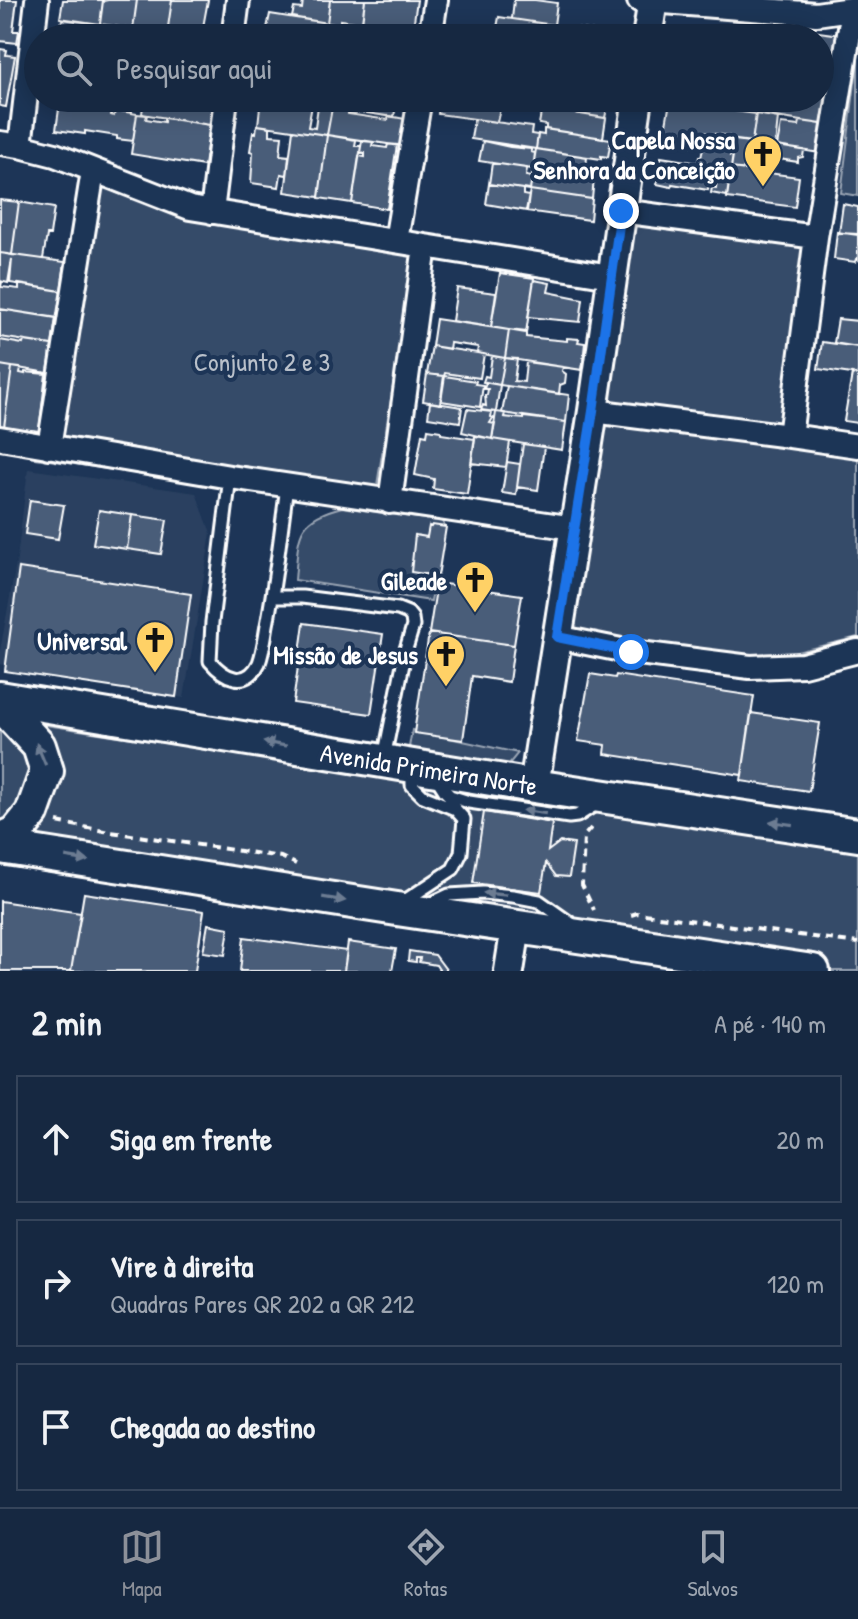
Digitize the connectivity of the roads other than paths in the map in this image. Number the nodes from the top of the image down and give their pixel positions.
1 (37, 0) edge
2 (238, 0) edge
3 (436, 0) edge
4 (648, 1) edge
5 (856, 9) edge
6 (32, 24) edge
7 (235, 24) edge
8 (432, 24) edge
9 (647, 24) edge
10 (24, 69) edge
11 (224, 112) edge
12 (418, 112) edge
13 (636, 112) edge
14 (10, 144) edge
15 (93, 171) junction
16 (621, 211) junction
17 (212, 212) junction
18 (816, 237) junction
19 (396, 241) junction
20 (425, 246) junction
21 (611, 276) junction
22 (593, 411) junction
23 (790, 436) junction
24 (0, 438) edge
25 (858, 446) edge
26 (49, 447) junction
27 (230, 477) junction
28 (287, 486) junction
29 (390, 502) junction
30 (574, 528) junction
31 (272, 597) junction
32 (557, 637) junction
33 (858, 651) edge
34 (0, 698) edge
35 (0, 704) edge
36 (409, 765) junction
37 (534, 786) junction
38 (606, 797) junction
39 (469, 802) junction
40 (464, 819) junction
41 (858, 835) edge
42 (0, 840) edge
43 (0, 847) edge
44 (408, 911) junction
45 (592, 925) junction
46 (516, 927) junction
47 (509, 971) edge
48 (813, 971) edge

1 - 6 street
2 - 7 street
3 - 8 street
4 - 5 street
4 - 9 street
5 - 18 street
10 - 14 street
11 - 17 street
12 - 19 street
13 - 16 street
14 - 15 street
15 - 17 street
15 - 26 street
16 - 18 street
16 - 21 street
17 - 19 street
18 - 23 street
19 - 20 street
20 - 21 street
20 - 29 street
21 - 22 street
22 - 23 street
22 - 30 street
23 - 25 street
24 - 26 street
26 - 27 street
27 - 28 street
27 - 31 lane
28 - 29 street
28 - 31 lane
29 - 30 street
30 - 32 street
31 - 36 lane
32 - 33 street
32 - 37 street
36 -> 34 main road, Avenida Primeira Norte
42 -> 35 main road
36 - 37 main road, Avenida Primeira Norte
36 - 39 lane
36 - 40 lane
37 - 38 main road, Avenida Primeira Norte
38 -> 39 lane
41 -> 38 main road, Avenida Primeira Norte
39 - 40 lane
40 - 44 lane
43 -> 44 main road
45 -> 44 lane
44 - 46 main road
45 - 46 main road
45 - 48 main road
46 - 47 street

